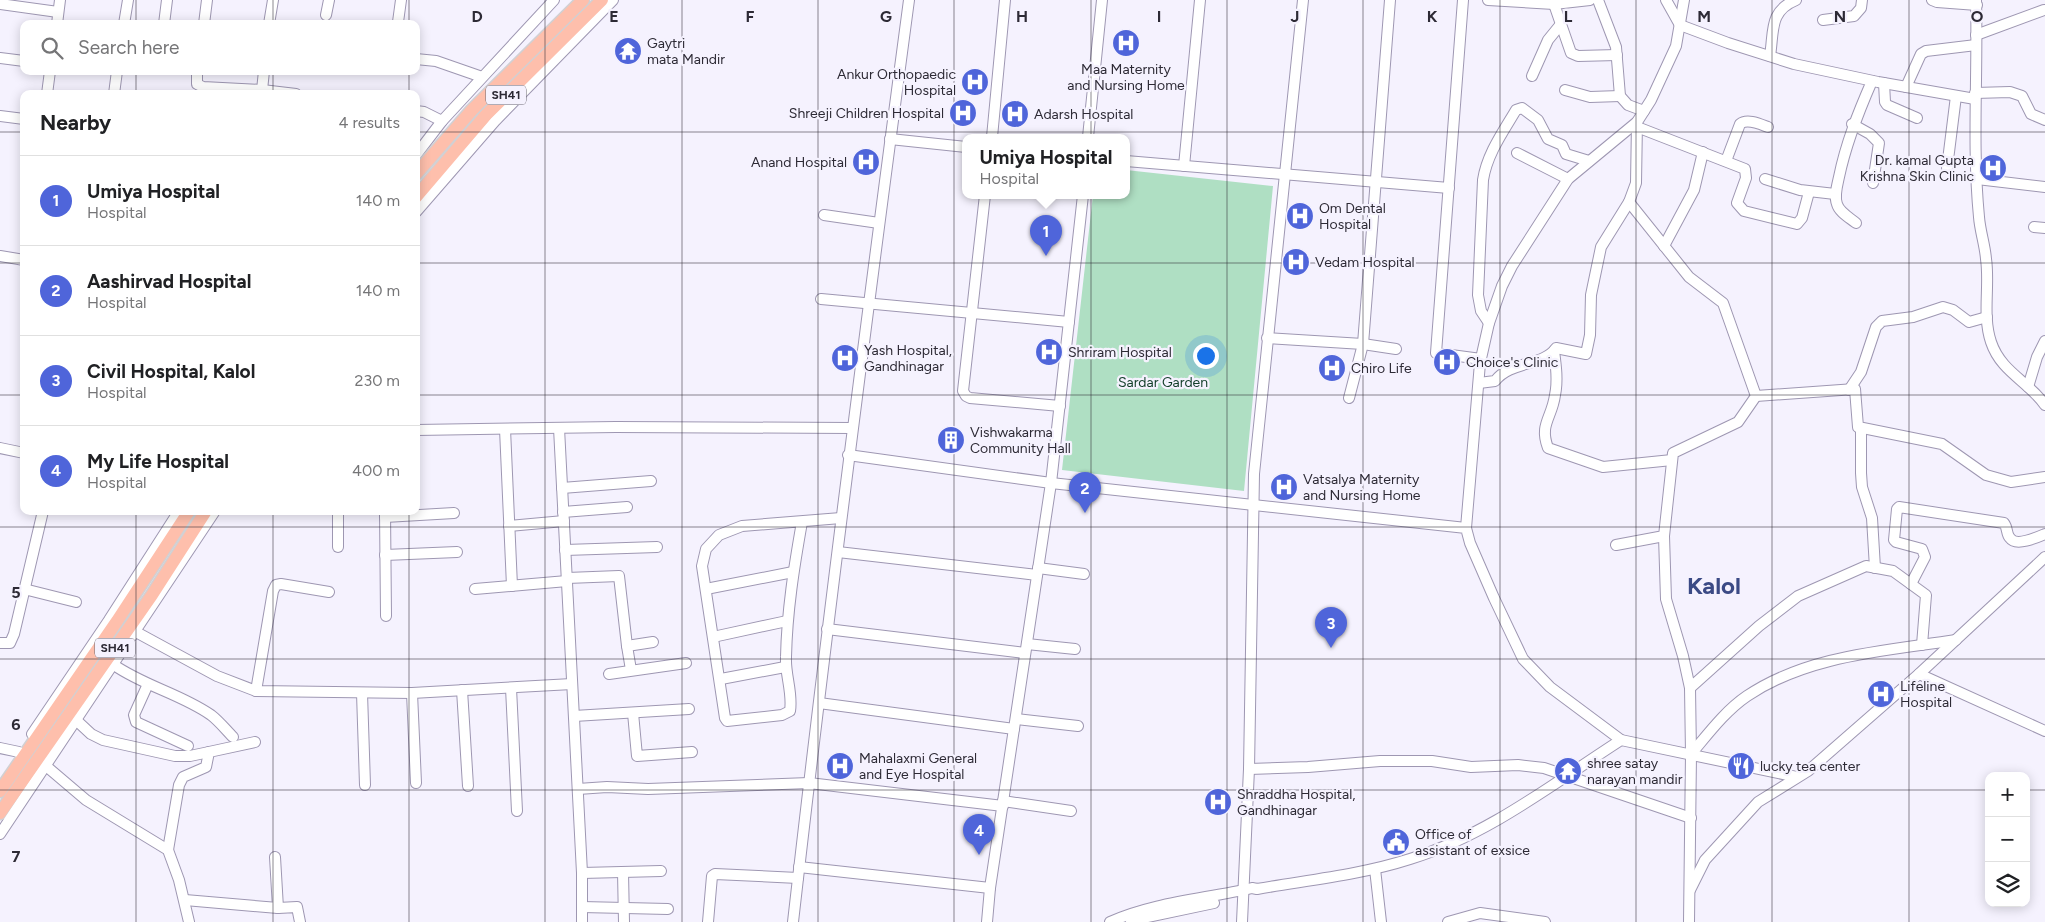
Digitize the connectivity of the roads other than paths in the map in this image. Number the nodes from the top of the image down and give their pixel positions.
1 (60, 0) edge
2 (128, 0) edge
3 (167, 0) edge
4 (207, 0) edge
5 (273, 0) edge
6 (328, 0) edge
7 (401, 0) edge
8 (554, 0) edge
9 (583, 0) edge
10 (602, 0) edge
11 (613, 0) edge
12 (908, 0) edge
13 (1005, 0) edge
14 (1102, 0) edge
15 (1200, 0) edge
16 (1303, 0) edge
17 (1390, 0) edge
18 (1463, 0) edge
19 (1488, 0) edge
20 (1590, 0) edge
21 (1598, 0) edge
22 (1666, 0) edge
23 (1684, 0) edge
24 (1796, 0) edge
25 (1862, 0) edge
26 (1932, 0) edge
27 (2038, 0) edge
28 (1513, 1) edge
29 (1976, 3) edge
30 (0, 4) edge
31 (1554, 4) junction
32 (2045, 10) edge
33 (58, 12) junction
34 (326, 15) dead end
35 (57, 20) edge
36 (125, 20) edge
37 (164, 20) edge
38 (204, 20) edge
39 (270, 20) edge
40 (398, 20) edge
41 (1823, 20) dead end
42 (1561, 24) junction
43 (1680, 25) junction
44 (1976, 40) junction
45 (1617, 55) junction
46 (1770, 56) junction
47 (0, 58) edge
48 (420, 59) edge
49 (20, 60) edge
50 (49, 75) edge
51 (116, 75) edge
52 (197, 75) edge
53 (264, 75) edge
54 (1532, 76) dead end
55 (482, 77) junction
56 (1872, 81) junction
57 (1884, 83) junction
58 (1906, 87) junction
59 (48, 90) edge
60 (115, 90) edge
61 (262, 90) joint
62 (1565, 90) dead end
63 (1620, 96) junction
64 (1956, 96) junction
65 (1975, 96) junction
66 (420, 112) edge
67 (1644, 112) junction
68 (0, 116) edge
69 (20, 118) edge
70 (1917, 118) dead end
71 (2045, 120) edge
72 (442, 121) junction
73 (1637, 124) junction
74 (1852, 124) junction
75 (1768, 127) dead end
76 (992, 134) edge
77 (1088, 134) edge
78 (890, 139) junction
79 (962, 147) edge
80 (420, 149) edge
81 (1703, 152) junction
82 (1517, 153) dead end
83 (1589, 160) junction
84 (1130, 161) edge
85 (1726, 161) junction
86 (1184, 166) junction
87 (1947, 168) dead end
88 (420, 169) edge
89 (1284, 175) junction
90 (1568, 179) junction
91 (1766, 179) dead end
92 (1977, 179) junction
93 (1376, 182) junction
94 (1873, 183) dead end
95 (2045, 187) edge
96 (1449, 188) junction
97 (420, 192) edge
98 (1809, 192) junction
99 (1836, 194) junction
100 (985, 199) edge
101 (1083, 199) edge
102 (1629, 202) junction
103 (420, 207) edge
104 (824, 214) dead end
105 (879, 223) junction
106 (1856, 223) dead end
107 (2034, 227) dead end
108 (2045, 228) edge
109 (1664, 246) junction
110 (0, 256) edge
111 (20, 259) edge
112 (821, 298) dead end
113 (868, 302) junction
114 (972, 313) junction
115 (1987, 317) junction
116 (1070, 322) junction
117 (1489, 324) junction
118 (1267, 338) junction
119 (2045, 341) edge
120 (1363, 344) junction
121 (1396, 349) dead end
122 (1554, 352) junction
123 (1481, 359) junction
124 (1479, 383) junction
125 (2028, 387) junction
126 (1849, 390) junction
127 (1756, 396) junction
128 (1349, 398) dead end
129 (2045, 404) edge
130 (1060, 406) junction
131 (559, 428) junction
132 (852, 428) junction
133 (1861, 428) junction
134 (505, 429) junction
135 (420, 430) edge
136 (0, 448) edge
137 (20, 452) edge
138 (848, 454) junction
139 (1672, 460) junction
140 (2045, 477) edge
141 (651, 481) dead end
142 (1051, 483) junction
143 (562, 488) junction
144 (1254, 506) junction
145 (627, 507) dead end
146 (420, 513) edge
147 (454, 513) dead end
148 (42, 515) edge
149 (176, 515) edge
150 (186, 515) edge
151 (203, 515) edge
152 (212, 515) edge
153 (338, 515) edge
154 (385, 515) edge
155 (564, 516) junction
156 (841, 518) junction
157 (802, 522) junction
158 (509, 526) junction
159 (1466, 528) junction
160 (2045, 534) edge
161 (1664, 536) junction
162 (1616, 545) dead end
163 (338, 547) dead end
164 (657, 547) dead end
165 (565, 550) junction
166 (457, 552) dead end
167 (838, 552) junction
168 (385, 555) junction
169 (2045, 557) edge
170 (1875, 568) junction
171 (793, 572) junction
172 (1038, 572) junction
173 (1084, 574) dead end
174 (567, 580) junction
175 (1910, 584) junction
176 (512, 586) junction
177 (24, 589) junction
178 (475, 589) dead end
179 (706, 589) junction
180 (329, 592) dead end
181 (76, 602) dead end
182 (386, 616) dead end
183 (787, 621) junction
184 (827, 629) junction
185 (136, 632) junction
186 (713, 637) junction
187 (1956, 640) junction
188 (653, 642) dead end
189 (0, 643) edge
190 (1922, 645) junction
191 (627, 646) junction
192 (1026, 648) junction
193 (1075, 649) dead end
194 (686, 663) dead end
195 (114, 664) junction
196 (785, 666) junction
197 (631, 670) junction
198 (609, 674) dead end
199 (1919, 674) junction
200 (721, 679) junction
201 (148, 684) junction
202 (572, 684) junction
203 (511, 688) junction
204 (1690, 688) junction
205 (256, 690) junction
206 (462, 690) junction
207 (362, 693) junction
208 (412, 693) junction
209 (818, 703) junction
210 (689, 709) dead end
211 (633, 713) junction
212 (574, 716) junction
213 (76, 720) junction
214 (1015, 724) junction
215 (1078, 726) dead end
216 (2045, 731) edge
217 (233, 737) dead end
218 (1622, 740) junction
219 (255, 742) dead end
220 (188, 746) dead end
221 (0, 748) edge
222 (19, 752) junction
223 (209, 752) junction
224 (692, 752) dead end
225 (1691, 754) junction
226 (46, 766) junction
227 (1249, 769) junction
228 (1564, 777) junction
229 (1798, 777) junction
230 (11, 779) edge
231 (809, 783) junction
232 (416, 784) dead end
233 (365, 785) dead end
234 (468, 786) dead end
235 (578, 789) junction
236 (0, 790) edge
237 (1003, 804) junction
238 (517, 811) dead end
239 (1071, 811) dead end
240 (0, 813) edge
241 (1691, 818) junction
242 (0, 834) edge
243 (168, 850) junction
244 (275, 857) dead end
245 (799, 867) junction
246 (1375, 869) junction
247 (661, 871) dead end
248 (582, 872) junction
249 (623, 872) junction
250 (798, 878) junction
251 (990, 888) junction
252 (1690, 890) junction
253 (1248, 892) junction
254 (185, 900) junction
255 (582, 907) junction
256 (623, 907) junction
257 (278, 908) junction
258 (668, 909) dead end
259 (189, 922) edge
260 (300, 922) edge
261 (582, 922) edge
262 (624, 922) edge
263 (708, 922) edge
264 (793, 922) edge
265 (987, 922) edge
266 (1110, 922) edge
267 (1131, 922) edge
268 (1242, 922) edge
269 (1249, 922) edge
270 (1381, 922) edge
271 (1448, 922) edge
272 (1545, 922) edge
273 (1689, 922) edge

1 - 33 street
2 - 36 street
3 - 37 street
4 - 38 street
5 - 39 street
6 - 34 street
7 - 40 street
8 - 55 street
9 - 88 main road, SH41
10 - 97 main road, SH41
11 - 103 street
12 - 78 street
13 - 76 street
14 - 77 street
15 - 86 street
16 - 89 street
17 - 93 street
18 - 96 street
19 - 28 street
20 - 31 street
21 - 45 street
22 - 43 street
23 - 43 street
24 - 46 street
25 - 41 street
26 - 29 street
27 - 32 street
28 - 31 street
29 - 44 street
30 - 33 street
31 - 42 street
32 - 44 street
33 - 35 street
42 - 45 street
42 - 54 street
43 - 46 street
43 - 67 street
44 - 58 street
44 - 65 street
45 - 63 street
46 - 56 street
47 - 49 street
48 - 55 street
50 - 59 street
51 - 60 street
52 - 61 street
53 - 61 street
55 - 72 street
56 - 57 street
56 - 74 street
57 - 58 street
57 - 70 street
58 - 64 street
62 - 63 street
63 - 67 street
64 - 65 street
64 - 87 street
65 - 71 street
65 - 92 street
66 - 72 street
67 - 73 street
68 - 69 street
72 - 80 street
73 - 81 street
73 - 83 street
73 - 102 street
74 - 94 street
74 - 99 street
75 - 85 street
78 - 79 street
78 - 105 street
81 - 85 street
81 - 109 street
82 - 90 street
83 - 90 street
83 - 117 street
84 - 86 street
85 - 98 street
86 - 89 street
89 - 93 street
89 - 118 street
90 - 117 street
91 - 98 street
92 - 95 street
92 - 115 street
93 - 96 street
93 - 120 street
96 - 123 street
98 - 99 street
99 - 106 street
100 - 114 street
101 - 116 street
102 - 109 street
102 - 122 street
104 - 105 street
105 - 113 street
107 - 108 street
109 - 127 street
110 - 111 street
112 - 113 street
113 - 114 street
113 - 132 street
114 - 116 street
114 - 130 street
115 - 125 street
115 - 126 street
116 - 130 street
117 - 123 street
118 - 120 street
118 - 144 street
119 - 125 street
120 - 121 street
120 - 128 street
122 - 124 street
122 - 139 street
123 - 124 street
124 - 159 street
125 - 129 street
126 - 127 street
126 - 133 street
127 - 139 street
130 - 142 street
131 - 132 street
131 - 134 street
131 - 143 street
132 - 138 street
133 - 140 street
133 - 170 street
134 - 135 street
134 - 158 street
136 - 137 street
138 - 142 street
138 - 156 street
139 - 161 street
141 - 143 street
142 - 144 street
142 - 172 street
143 - 155 street
144 - 159 street
144 - 227 street
145 - 155 street
146 - 147 street
148 - 177 street
149 - 222 street
150 - 230 main road, SH41
151 - 230 main road, SH41
152 - 185 street
153 - 163 street
154 - 168 street
155 - 158 street
155 - 165 street
156 - 157 street
156 - 167 street
157 - 171 street
157 - 179 street
158 - 176 street
159 - 218 street
160 - 175 street
161 - 162 street
161 - 204 street
164 - 165 street
165 - 174 street
166 - 168 street
167 - 172 street
167 - 184 street
168 - 182 street
169 - 187 street
170 - 175 street
170 - 204 street
171 - 179 street
171 - 183 street
172 - 173 street
172 - 192 street
174 - 176 street
174 - 191 street
174 - 202 street
175 - 190 street
176 - 178 street
177 - 181 street
177 - 189 street
179 - 186 street
180 - 205 street
183 - 186 street
183 - 196 street
184 - 192 street
184 - 209 street
185 - 195 street
185 - 205 street
186 - 200 street
187 - 190 street
187 - 199 street
188 - 191 street
190 - 225 street
191 - 197 street
192 - 193 street
192 - 214 street
194 - 197 street
195 - 201 street
195 - 213 street
196 - 200 street
196 - 200 street
197 - 198 street
199 - 216 street
199 - 229 street
201 - 217 street
201 - 220 street
202 - 203 street
202 - 212 street
203 - 206 street
203 - 238 street
204 - 225 street
205 - 207 street
206 - 208 street
206 - 234 street
207 - 208 street
207 - 233 street
208 - 232 street
209 - 214 street
209 - 231 street
210 - 211 street
211 - 212 street
211 - 224 street
212 - 235 street
213 - 223 street
213 - 226 street
214 - 215 street
214 - 237 street
218 - 225 street
218 - 228 street
219 - 223 street
221 - 222 street
222 - 230 street
223 - 243 street
225 - 229 street
225 - 241 street
226 - 242 street
226 - 243 street
227 - 228 street
227 - 253 street
228 - 241 street
228 - 246 street
229 - 252 street
230 - 236 main road, SH41
230 - 240 main road, SH41
231 - 235 street
231 - 237 street
231 - 245 street
235 - 248 street
237 - 239 street
237 - 251 street
241 - 252 street
243 - 254 street
244 - 257 street
245 - 250 street
245 - 251 street
246 - 253 street
246 - 270 street
247 - 249 street
248 - 249 street
248 - 255 street
249 - 256 street
250 - 263 street
250 - 264 street
251 - 265 street
252 - 273 street
253 - 266 street
253 - 267 street
253 - 268 street
253 - 269 street
254 - 257 street
254 - 259 street
255 - 256 street
255 - 261 street
256 - 258 street
256 - 262 street
257 - 260 street
271 - 272 street

